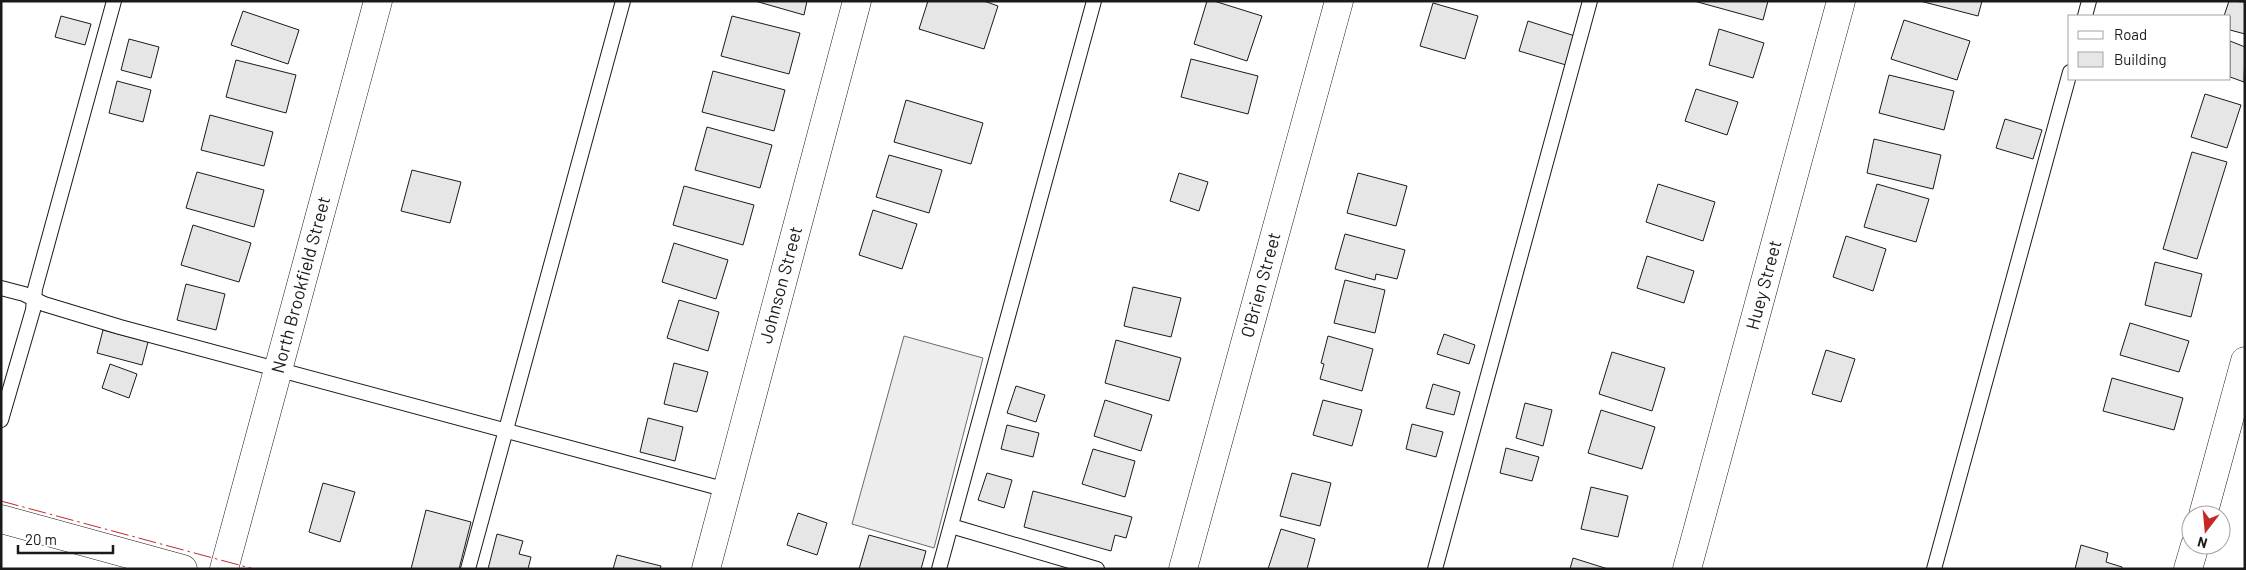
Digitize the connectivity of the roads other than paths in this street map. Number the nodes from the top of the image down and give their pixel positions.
1 (114, 1) edge
2 (378, 1) edge
3 (623, 1) edge
4 (857, 1) edge
5 (1094, 1) edge
6 (1339, 1) edge
7 (1590, 1) edge
8 (1841, 1) edge
9 (2089, 1) edge
10 (2085, 15) edge
11 (2068, 79) edge
12 (1, 288) edge
13 (34, 300) junction
14 (2245, 361) edge
15 (278, 368) junction
16 (1, 420) edge
17 (505, 431) junction
18 (727, 490) junction
19 (2206, 505) edge
20 (1, 518) edge
21 (951, 526) junction
22 (2192, 555) edge
23 (183, 569) edge
24 (224, 569) edge
25 (468, 569) edge
26 (706, 569) edge
27 (939, 569) edge
28 (1097, 569) edge
29 (1183, 569) edge
30 (1435, 569) edge
31 (1687, 569) edge
32 (1934, 569) edge
33 (2188, 569) edge

1 - 13 lane
2 - 15 street, North Brookfield Street
3 - 17 lane
4 - 18 street, Johnson Street
5 - 21 lane
6 - 29 street, O'Brien Street
7 - 30 lane
8 - 31 street, Huey Street
9 - 10 lane
11 - 32 lane
12 - 13 lane
13 - 15 lane
13 - 16 lane
14 - 19 street
15 - 17 lane
15 - 24 street, North Brookfield Street
17 - 18 lane
17 - 25 lane
18 - 26 street, Johnson Street
20 - 23 street
21 - 27 lane
21 - 28 lane
22 - 33 street

